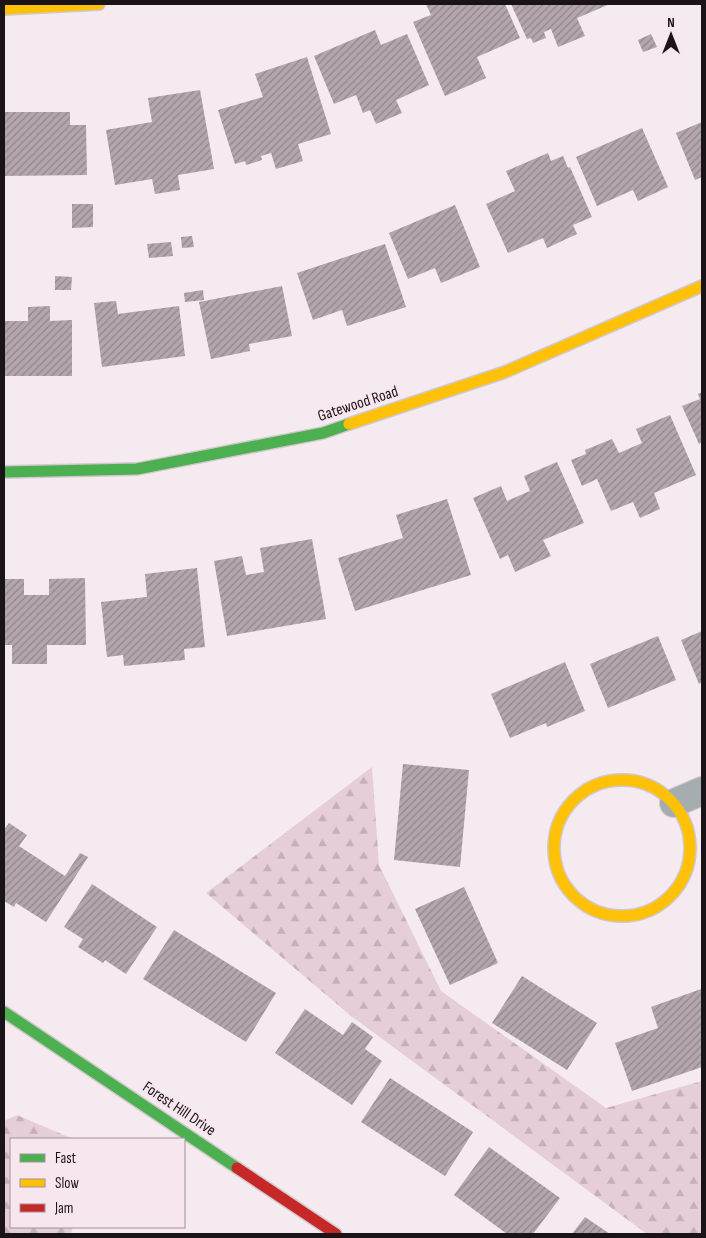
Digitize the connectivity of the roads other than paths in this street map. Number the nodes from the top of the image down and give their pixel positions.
1 (99, 4) edge
2 (4, 8) edge
3 (702, 286) edge
4 (4, 472) edge
5 (702, 791) edge
6 (674, 803) junction
7 (4, 1012) edge
8 (336, 1234) edge

1 - 2 street
3 - 4 street, Gatewood Road
5 - 6 street
6 - 6 street
7 - 8 street, Forest Hill Drive

